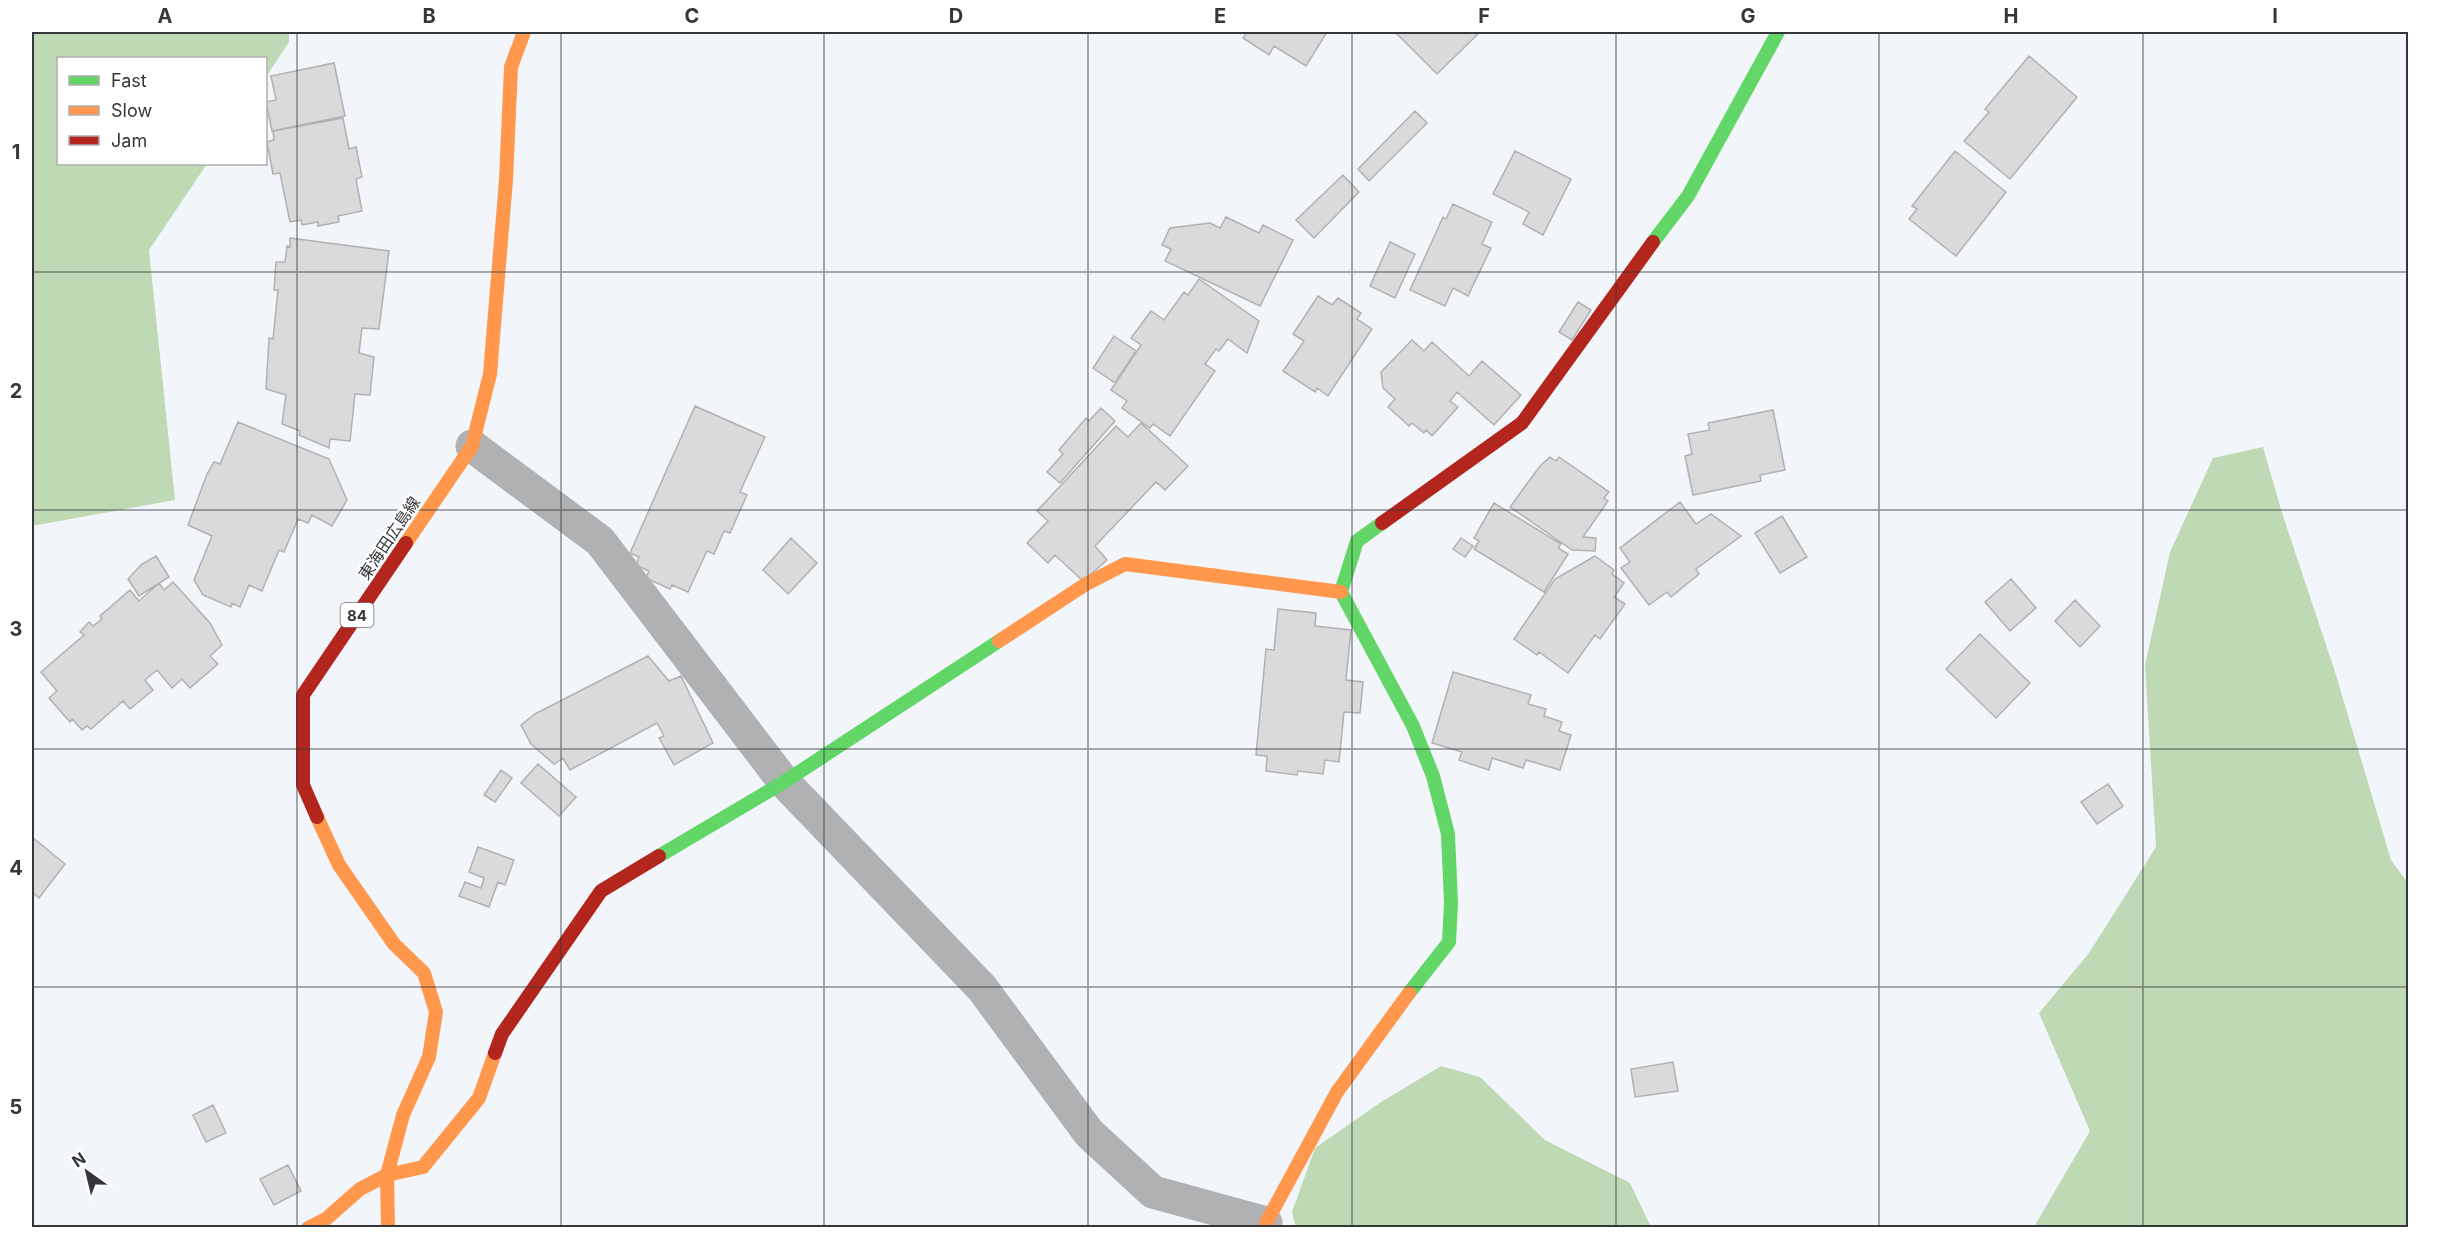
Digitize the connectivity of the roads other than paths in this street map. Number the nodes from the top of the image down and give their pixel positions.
1 (524, 32) edge
2 (1778, 32) edge
3 (472, 447) junction
4 (1341, 592) junction
5 (784, 782) junction
6 (387, 1175) junction
7 (1266, 1225) edge
8 (308, 1227) edge
9 (388, 1227) edge

1 - 3 street, 東海田広島線 / 84
2 - 4 street
3 - 5 street
3 - 6 street, 東海田広島線 / 84
4 - 5 street
4 - 7 street
5 - 6 street
5 - 7 street
6 - 8 street
6 - 9 street, 東海田広島線 / 84

